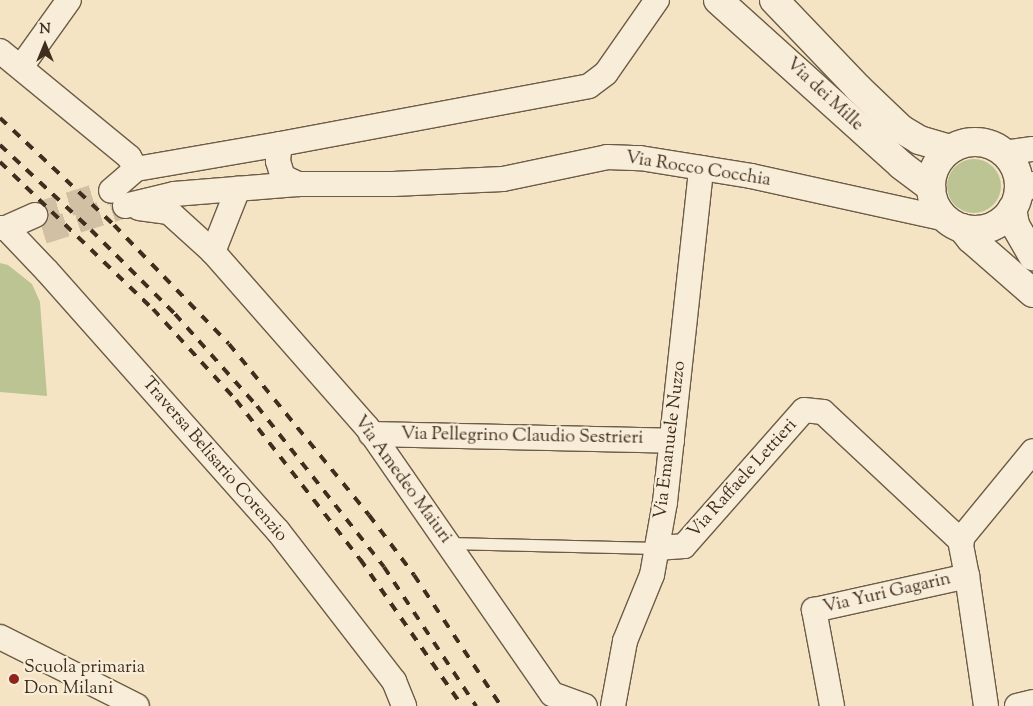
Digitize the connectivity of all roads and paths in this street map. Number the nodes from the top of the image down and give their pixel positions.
1 (69, 0) edge
2 (657, 0) edge
3 (718, 0) edge
4 (774, 0) edge
5 (0, 51) edge
6 (20, 67) junction
7 (280, 144) junction
8 (951, 149) junction
9 (1033, 149) edge
10 (1004, 153) junction
11 (701, 168) junction
12 (136, 169) junction
13 (298, 184) junction
14 (931, 188) junction
15 (238, 189) junction
16 (1021, 196) edge
17 (118, 198) junction
18 (39, 223) tunnel mouth
19 (954, 223) junction
20 (3, 228) edge
21 (213, 252) junction
22 (1033, 256) edge
23 (1033, 293) edge
24 (371, 434) junction
25 (672, 441) junction
26 (1033, 451) edge
27 (961, 541) junction
28 (448, 544) junction
29 (657, 548) junction
30 (967, 576) junction
31 (0, 637) edge
32 (1033, 702) edge
33 (137, 706) edge
34 (404, 706) edge
35 (585, 706) edge
36 (613, 706) edge
37 (832, 706) edge
38 (986, 706) edge
39 (1017, 706) edge

1 - 6 street
2 - 7 street
3 - 14 street, Via dei Mille
4 - 8 street, Via dei Mille
5 - 6 street
6 - 12 street
7 - 12 street
7 - 13 street
8 - 10 street
8 - 14 street
9 - 10 street
10 - 16 street
11 - 13 street, Via Rocco Cocchia
11 - 19 street, Via Rocco Cocchia
11 - 25 street, Via Emanuele Nuzzo
12 - 17 street
13 - 15 street, Via Rocco Cocchia
14 - 19 street
15 - 17 street, Via Rocco Cocchia
15 - 21 street
16 - 19 street
16 - 22 street
17 - 21 street, Via Amedeo Maiuri
18 - 20 street
19 - 23 street
20 - 34 street, Traversa Belisario Corenzio
21 - 24 street, Via Amedeo Maiuri
24 - 25 street, Via Pellegrino Claudio Sestrieri
24 - 28 street, Via Amedeo Maiuri
25 - 29 street, Via Emanuele Nuzzo
26 - 27 street
27 - 29 street, Via Raffaele Lettieri
27 - 30 street
28 - 29 lane
28 - 35 street, Via Amedeo Maiuri
29 - 36 street, Via Emanuele Nuzzo
30 - 37 street, Via Yuri Gagarin
30 - 38 street
31 - 33 street
32 - 39 street

